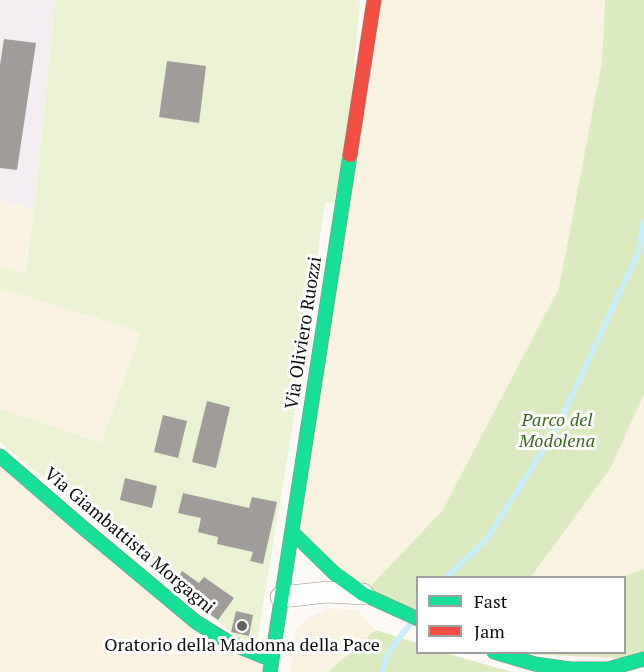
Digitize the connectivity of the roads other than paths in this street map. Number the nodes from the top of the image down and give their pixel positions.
1 (374, 0) edge
2 (0, 456) edge
3 (292, 532) junction
4 (363, 594) junction
5 (281, 597) junction
6 (416, 619) edge
7 (501, 654) edge
8 (644, 659) edge
9 (271, 666) edge

1 - 3 street, Via Oliviero Ruozzi
2 - 9 street, Via Giambattista Morgagni
3 - 4 street
3 - 5 street, Via Oliviero Ruozzi
4 - 5 street
4 - 6 street
5 - 9 street, Via Oliviero Ruozzi
7 - 8 street

